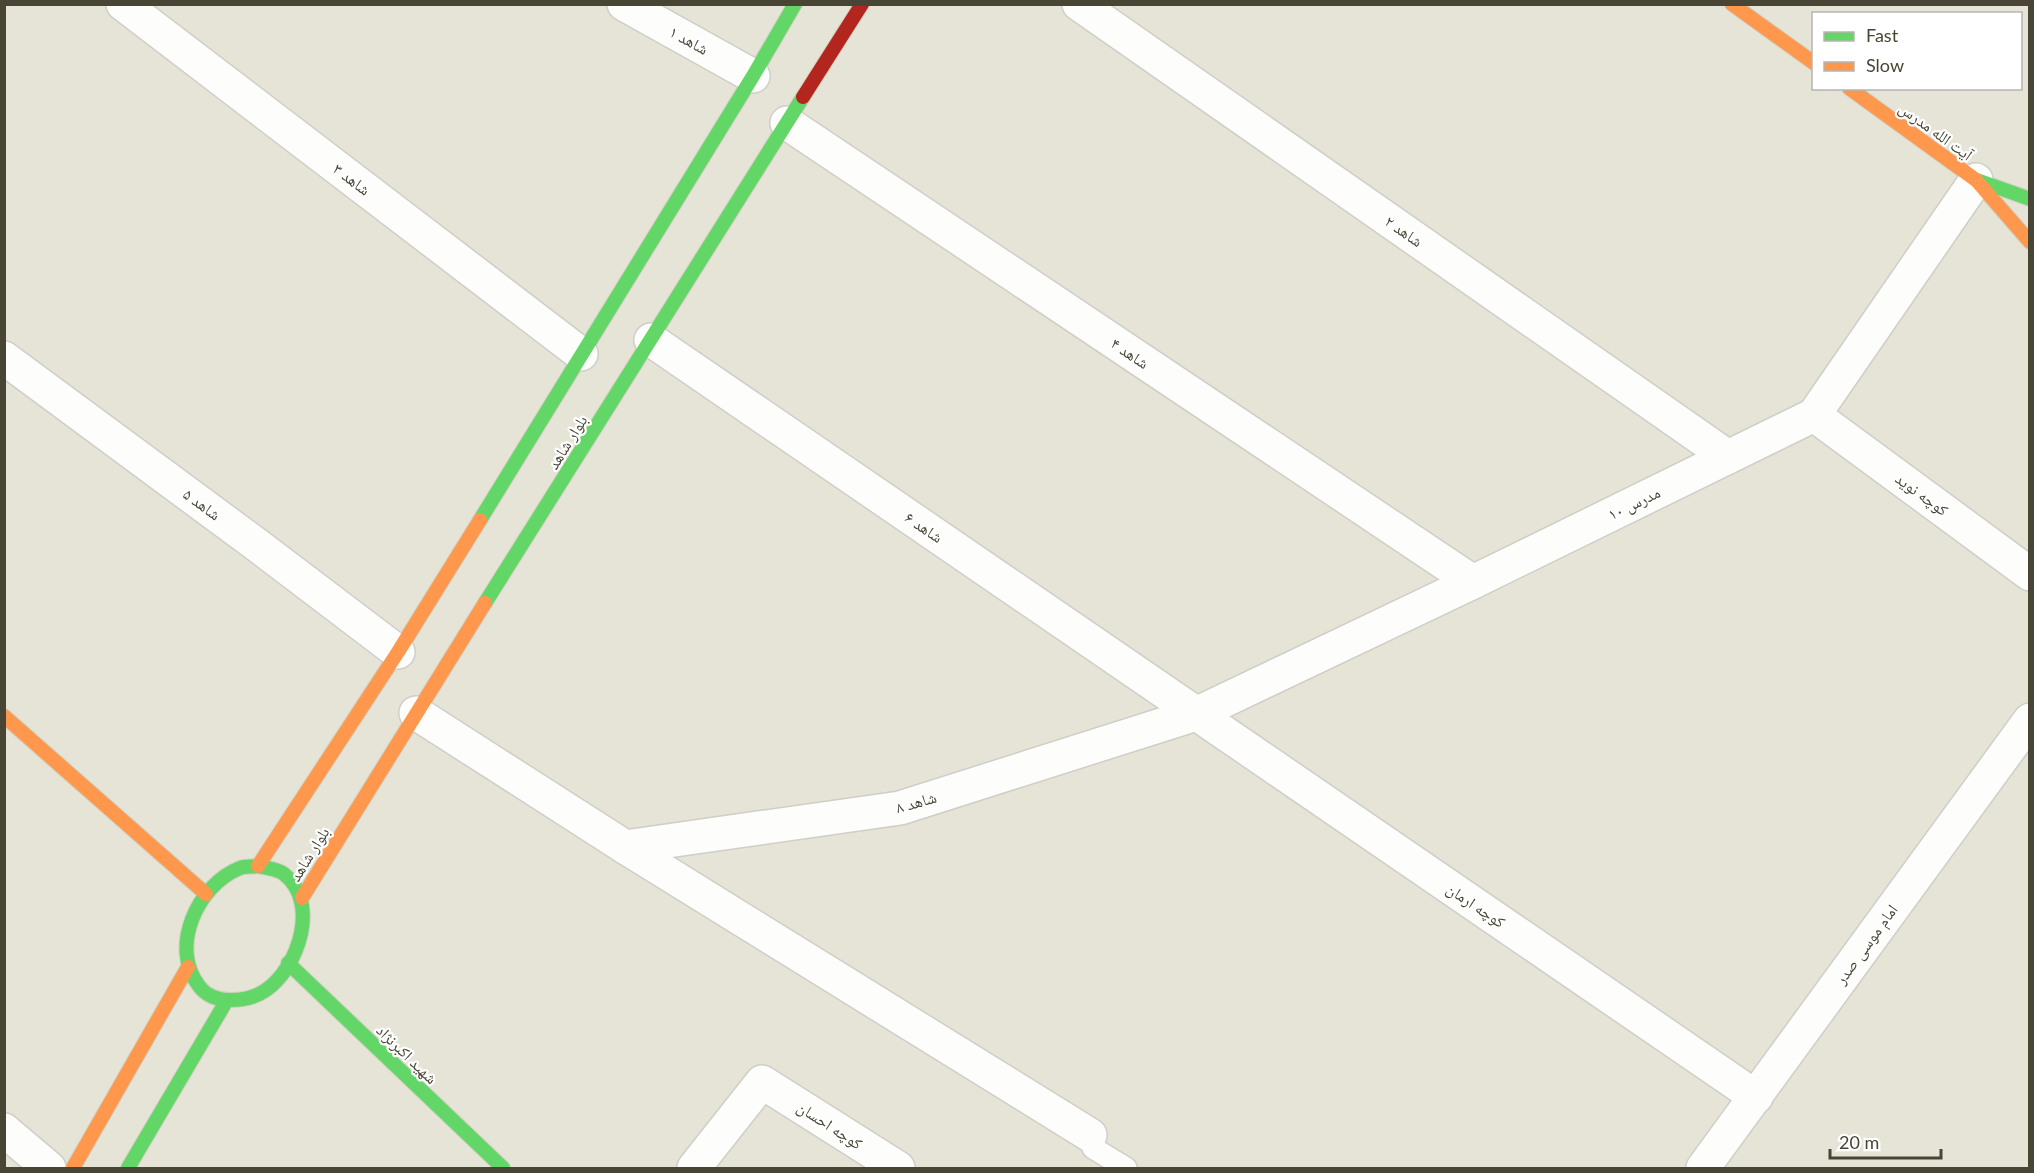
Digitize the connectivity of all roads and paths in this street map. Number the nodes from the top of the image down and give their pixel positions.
1 (123, 4) edge
2 (624, 4) edge
3 (795, 4) edge
4 (862, 4) edge
5 (1740, 7) edge
6 (1096, 9) edge
7 (1812, 61) edge
8 (753, 76) junction
9 (1852, 90) edge
10 (787, 123) junction
11 (1976, 180) junction
12 (2030, 199) edge
13 (2030, 242) edge
14 (651, 340) junction
15 (581, 354) junction
16 (4, 358) edge
17 (1814, 415) junction
18 (1728, 457) junction
19 (2030, 573) edge
20 (1473, 582) junction
21 (398, 652) junction
22 (416, 713) junction
23 (1196, 714) junction
24 (4, 716) edge
25 (2030, 720) edge
26 (625, 847) junction
27 (258, 866) junction
28 (206, 894) junction
29 (302, 898) junction
30 (288, 963) junction
31 (188, 966) junction
32 (227, 1000) junction
33 (1755, 1096) junction
34 (4, 1130) edge
35 (1090, 1135) joint
36 (49, 1168) edge
37 (73, 1168) edge
38 (128, 1168) edge
39 (503, 1168) edge
40 (694, 1168) edge
41 (898, 1168) edge
42 (1126, 1168) edge
43 (1703, 1168) edge

1 - 15 street, شاهد ۳
2 - 8 street, شاهد ۱
3 - 8 street, بلوار شاهد
4 - 10 street, بلوار شاهد
5 - 7 street
6 - 18 street, شاهد ۲
8 - 15 street, بلوار شاهد
9 - 11 street, آیت الله مدرس
10 - 14 street, بلوار شاهد
10 - 20 street, شاهد ۴
11 - 12 street, آیت الله مدرس
11 - 13 street, آیت الله مدرس
11 - 17 street, مدرس ۱۰
14 - 22 street, بلوار شاهد
14 - 23 street, شاهد ۶
15 - 21 street, بلوار شاهد
16 - 21 street, شاهد ۵
17 - 18 street, مدرس ۱۰
17 - 19 street, کوچه نوید
18 - 20 street, مدرس ۱۰
20 - 23 street, مدرس ۱۰
21 - 27 street, بلوار شاهد
22 - 26 street
22 - 29 street, بلوار شاهد
23 - 26 street, شاهد ۸
23 - 33 street, کوچه ارمان
24 - 28 street
25 - 33 street, امام موسی صدر
26 - 35 street
27 - 28 street
27 - 29 street
28 - 31 street
29 - 30 street
30 - 32 street
30 - 39 street, شهید اکبرنژاد
31 - 32 street
31 - 37 street
32 - 38 street
33 - 43 street, امام موسی صدر
34 - 36 street
35 - 42 lane
40 - 41 street, کوچه احسان

